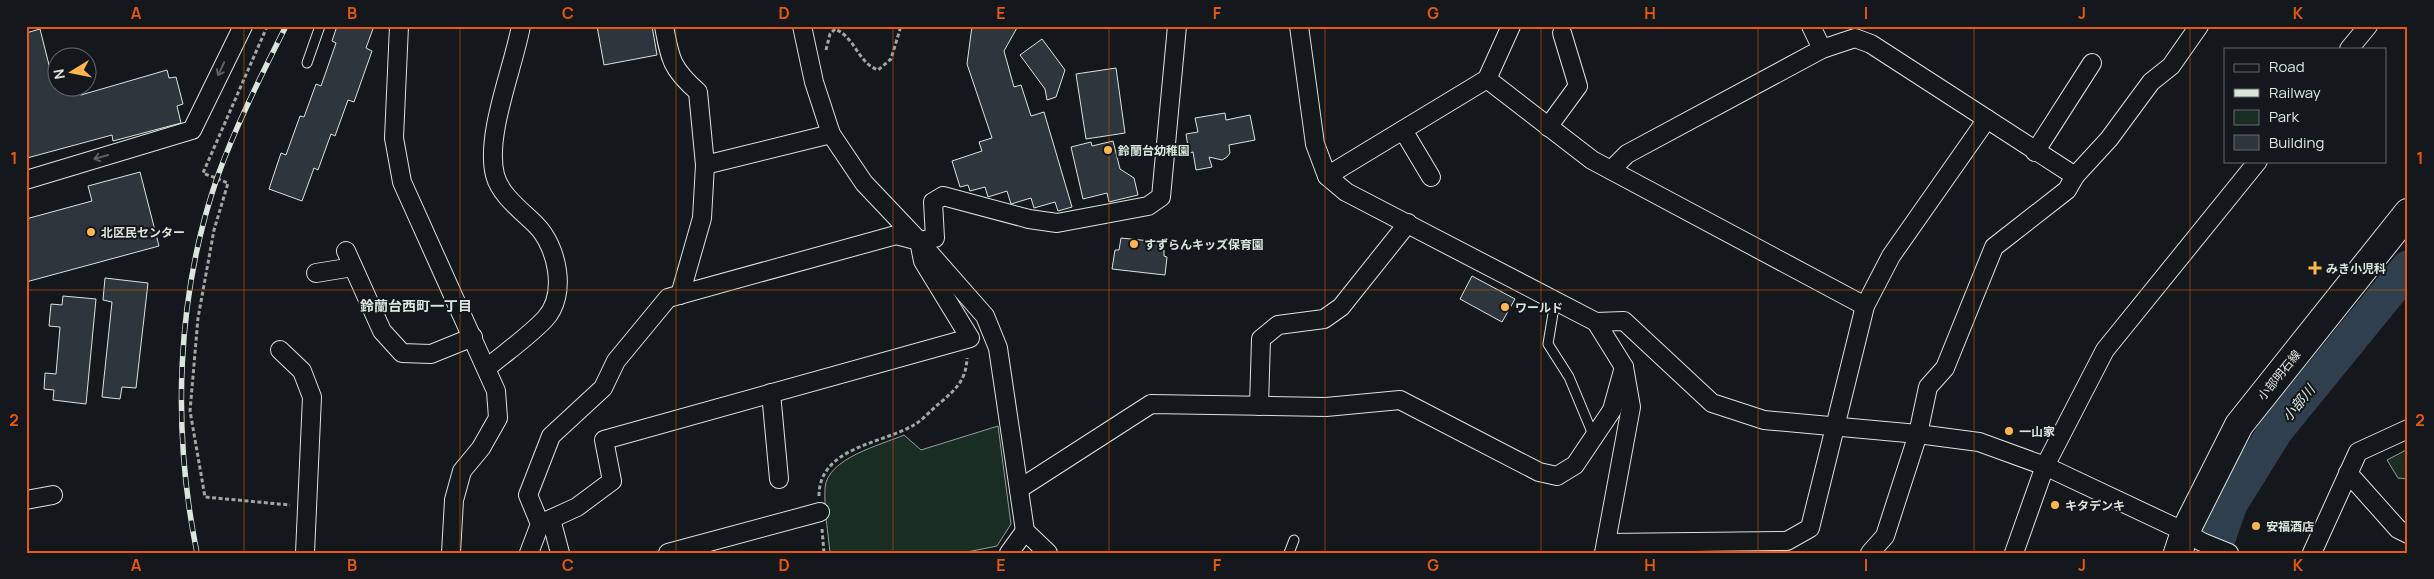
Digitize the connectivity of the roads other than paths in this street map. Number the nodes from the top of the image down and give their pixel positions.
1 (243, 26) edge
2 (320, 26) edge
3 (399, 26) edge
4 (521, 26) edge
5 (664, 26) edge
6 (802, 26) edge
7 (1177, 26) edge
8 (1298, 26) edge
9 (1511, 26) edge
10 (1811, 26) edge
11 (2198, 26) edge
12 (2368, 26) edge
13 (1562, 33) dead end
14 (2351, 48) edge
15 (1822, 49) junction
16 (307, 63) dead end
17 (2092, 63) dead end
18 (1487, 79) junction
19 (1987, 119) junction
20 (1548, 127) junction
21 (1403, 130) junction
22 (831, 134) junction
23 (2035, 152) junction
24 (2257, 162) edge
25 (705, 165) junction
26 (1611, 170) junction
27 (1327, 176) junction
28 (2074, 176) junction
29 (1431, 177) dead end
30 (26, 180) edge
31 (2408, 213) edge
32 (1408, 223) junction
33 (919, 241) junction
34 (316, 273) dead end
35 (680, 294) junction
36 (1555, 301) junction
37 (1865, 306) junction
38 (1596, 322) junction
39 (473, 337) junction
40 (280, 350) dead end
41 (1624, 367) junction
42 (487, 368) junction
43 (771, 393) junction
44 (1259, 406) junction
45 (1835, 427) junction
46 (2408, 430) edge
47 (1918, 434) junction
48 (1594, 437) junction
49 (2044, 466) junction
50 (2348, 473) junction
51 (779, 479) dead end
52 (1019, 489) junction
53 (53, 495) dead end
54 (26, 500) edge
55 (820, 512) road end
56 (546, 521) junction
57 (1025, 531) junction
58 (2408, 534) edge
59 (1294, 540) dead end
60 (2188, 542) edge
61 (1605, 548) edge
62 (306, 553) edge
63 (451, 553) edge
64 (529, 553) edge
65 (560, 553) edge
66 (668, 553) edge
67 (1009, 553) edge
68 (1048, 553) edge
69 (1289, 553) edge
70 (1870, 553) edge
71 (2014, 553) edge
72 (2229, 553) edge
73 (2312, 553) edge

1 -> 30 street
2 - 16 lane
3 - 39 street
4 - 42 street
5 - 25 street
6 - 22 street
7 - 33 street
8 - 27 street
9 - 18 street
10 - 15 street
11 - 28 street
12 - 14 street
13 - 20 street
15 - 19 street
15 - 26 street
17 - 23 street
18 - 20 street
18 - 21 street
19 - 23 street
19 - 37 street
20 - 26 street
21 - 27 street
21 - 29 street
22 - 25 street
22 - 33 street
23 - 28 street
24 - 49 street
25 - 35 street
26 - 37 street
27 - 32 street
28 - 47 street
31 - 60 main road, 小部明石線
32 - 36 street
32 - 44 street
33 - 35 street
33 - 43 street
33 - 52 street
34 - 39 street
35 - 56 street
36 - 38 street
36 - 48 lane
37 - 45 street
38 - 41 street
38 - 45 street
39 - 42 street
40 - 62 street
41 - 48 street
41 - 61 street
42 - 63 street
43 - 51 street
43 - 56 street
44 - 48 street
44 - 52 street
45 - 47 street
45 - 61 street
46 - 50 street
47 - 49 street
47 - 70 street
49 - 60 street
49 - 71 street
50 - 58 street
50 - 73 street
52 - 57 street
53 - 54 street
55 - 66 street
56 - 64 street
56 - 65 street
57 - 67 street
57 - 68 street
59 - 69 lane
60 - 72 street

